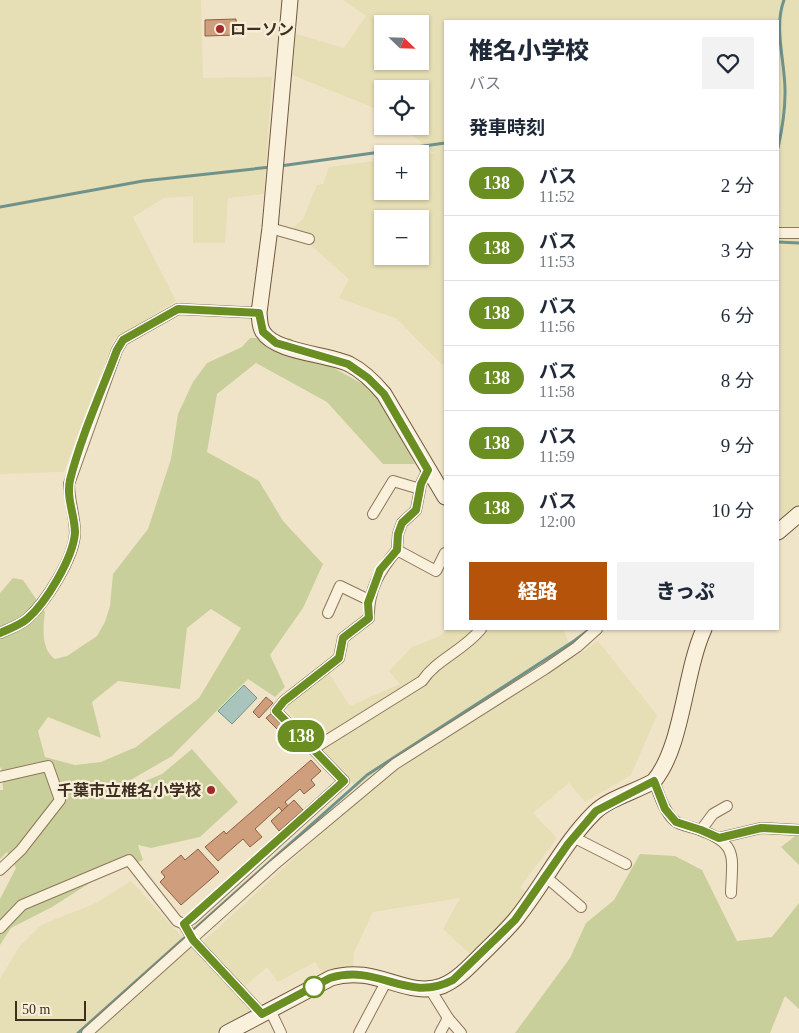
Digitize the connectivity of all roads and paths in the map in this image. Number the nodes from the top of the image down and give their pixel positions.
1 (290, 0) edge
2 (270, 228) junction
3 (779, 233) edge
4 (799, 233) edge
5 (309, 239) dead end
6 (259, 313) junction
7 (428, 470) junction
8 (420, 489) junction
9 (444, 495) edge
10 (373, 514) dead end
11 (799, 514) edge
12 (779, 531) edge
13 (397, 550) junction
14 (444, 555) edge
15 (370, 600) junction
16 (328, 613) dead end
17 (480, 630) edge
18 (596, 630) edge
19 (704, 630) edge
20 (0, 633) edge
21 (313, 749) junction
22 (0, 777) edge
23 (654, 781) junction
24 (727, 806) dead end
25 (701, 830) junction
26 (799, 830) edge
27 (573, 837) junction
28 (719, 838) junction
29 (626, 864) dead end
30 (0, 870) edge
31 (546, 877) junction
32 (732, 893) dead end
33 (581, 907) dead end
34 (184, 924) junction
35 (0, 928) edge
36 (193, 940) junction
37 (387, 980) junction
38 (430, 989) junction
39 (266, 1012) junction
40 (448, 1018) junction
41 (87, 1033) edge
42 (227, 1033) edge
43 (281, 1033) edge
44 (359, 1033) edge
45 (440, 1033) edge
46 (461, 1033) edge

1 - 2 street
2 - 5 street
2 - 6 street
3 - 4 street
6 - 7 street
6 - 20 street
7 - 8 street
7 - 9 street
8 - 10 street
8 - 13 street
11 - 12 street
13 - 14 street
13 - 15 street
15 - 16 street
15 - 21 street
17 - 21 street
18 - 36 street
19 - 23 street
21 - 34 street
22 - 30 street
23 - 25 street
23 - 27 street
24 - 25 street
25 - 28 street
26 - 28 street
27 - 29 street
27 - 31 street
28 - 32 street
31 - 33 street
31 - 38 street
34 - 35 street
34 - 36 street
36 - 39 street
36 - 41 street
37 - 38 street
37 - 39 street
37 - 44 street
38 - 40 street
39 - 42 street
39 - 43 street
40 - 45 street
40 - 46 street

